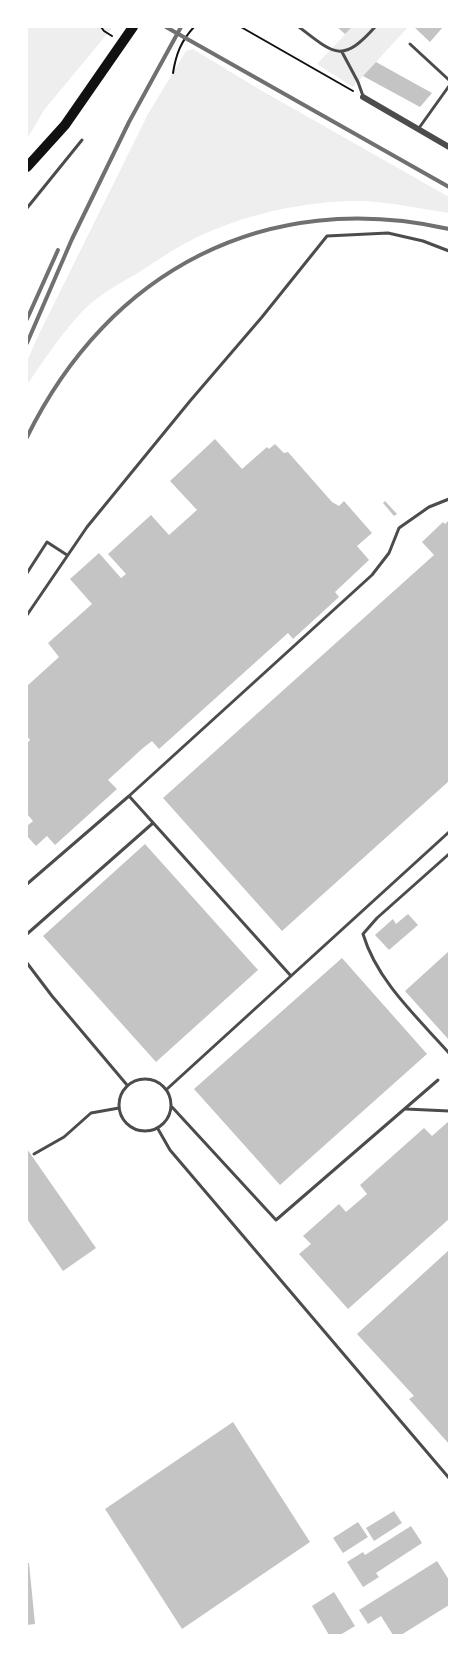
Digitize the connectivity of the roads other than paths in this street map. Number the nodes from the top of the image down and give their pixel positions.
1 (134, 27) edge
2 (299, 27) edge
3 (375, 27) edge
4 (410, 44) dead end
5 (342, 52) junction
6 (449, 80) edge
7 (449, 86) edge
8 (363, 97) joint
9 (418, 129) junction
10 (82, 140) dead end
11 (449, 147) edge
12 (27, 167) edge
13 (27, 208) edge
14 (449, 251) edge
15 (449, 499) edge
16 (67, 555) junction
17 (27, 573) edge
18 (27, 615) edge
19 (129, 796) junction
20 (153, 823) junction
21 (449, 832) edge
22 (449, 854) edge
23 (27, 884) edge
24 (27, 934) edge
25 (27, 963) edge
26 (291, 976) junction
27 (449, 1053) edge
28 (438, 1080) dead end
29 (128, 1085) junction
30 (167, 1089) junction
31 (172, 1107) junction
32 (119, 1108) junction
33 (405, 1109) junction
34 (449, 1111) edge
35 (158, 1129) junction
36 (34, 1154) dead end
37 (449, 1478) edge

1 - 12 highway
2 - 5 lane
3 - 5 lane
4 - 6 lane
5 - 8 lane
7 - 9 lane
8 - 9 street
9 - 11 street
10 - 13 lane
14 - 16 lane
15 - 19 lane
16 - 17 lane
16 - 18 lane
19 - 20 lane
19 - 23 lane
20 - 24 lane
20 - 26 lane
21 - 26 lane
22 - 27 lane
25 - 29 lane
26 - 30 lane
28 - 33 lane
29 - 30 lane
29 - 32 lane
30 - 31 lane
31 - 33 lane
31 - 35 lane
32 - 35 lane
32 - 36 lane
33 - 34 lane
35 - 37 lane

